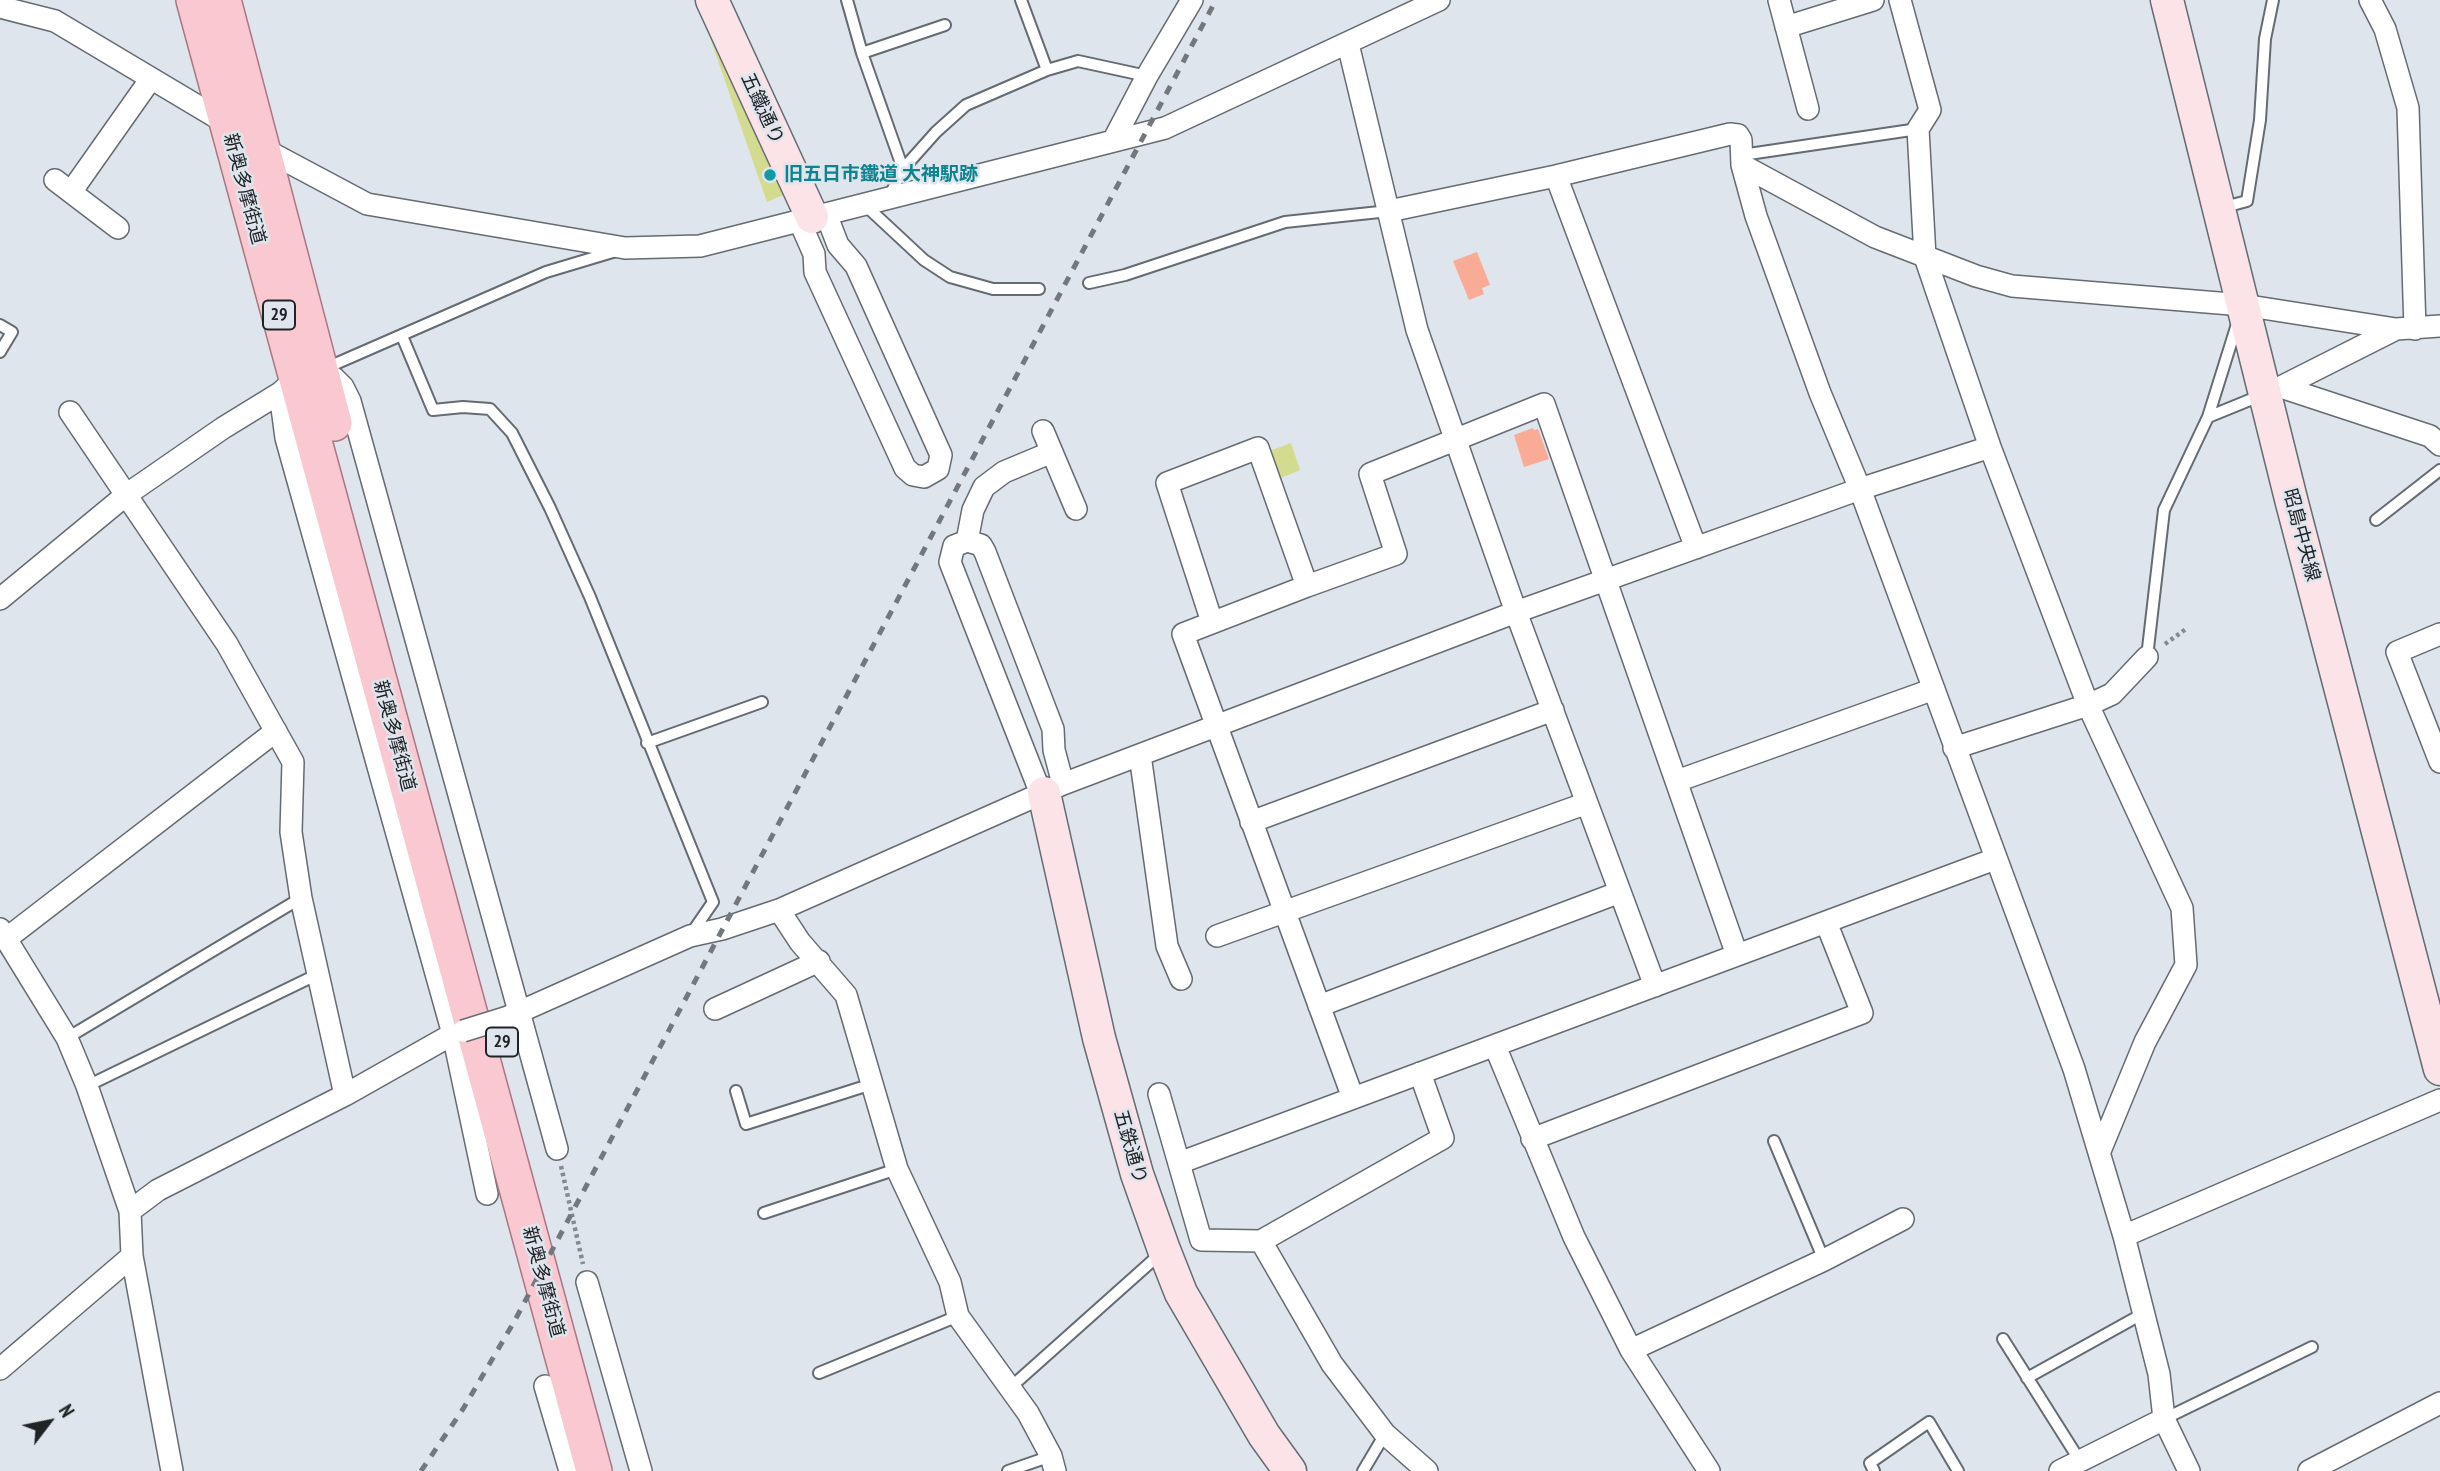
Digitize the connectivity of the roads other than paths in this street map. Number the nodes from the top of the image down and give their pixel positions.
1 (194, 0) edge
2 (223, 0) edge
3 (712, 0) edge
4 (847, 0) edge
5 (1021, 0) edge
6 (1192, 0) edge
7 (1439, 0) edge
8 (1779, 0) edge
9 (1873, 0) edge
10 (1900, 0) edge
11 (2166, 0) edge
12 (2273, 0) edge
13 (2370, 0) edge
14 (0, 7) edge
15 (945, 25) dead end
16 (1786, 27) junction
17 (1348, 44) junction
18 (862, 53) junction
19 (1047, 70) junction
20 (1147, 76) junction
21 (150, 80) junction
22 (1808, 109) dead end
23 (226, 122) junction
24 (1918, 129) junction
25 (1113, 141) junction
26 (262, 148) junction
27 (1742, 160) junction
28 (903, 169) junction
29 (1556, 176) junction
30 (888, 200) junction
31 (866, 205) junction
32 (2219, 209) junction
33 (1389, 211) junction
34 (812, 217) junction
35 (118, 228) dead end
36 (625, 248) junction
37 (1925, 257) junction
38 (1089, 283) dead end
39 (1039, 289) dead end
40 (2243, 305) junction
41 (0, 325) edge
42 (2440, 326) edge
43 (2406, 329) junction
44 (402, 336) junction
45 (0, 352) edge
46 (299, 380) junction
47 (2273, 390) junction
48 (70, 412) dead end
49 (2208, 418) junction
50 (1043, 431) dead end
51 (1455, 440) junction
52 (2440, 445) edge
53 (1990, 447) junction
54 (1052, 452) junction
55 (2440, 470) edge
56 (1860, 489) junction
57 (127, 495) junction
58 (1076, 509) dead end
59 (2376, 520) dead end
60 (967, 541) junction
61 (1696, 548) junction
62 (1606, 580) junction
63 (1307, 586) junction
64 (0, 599) edge
65 (1516, 612) junction
66 (1212, 622) junction
67 (2440, 634) edge
68 (2147, 657) joint
69 (1934, 689) junction
70 (762, 702) dead end
71 (2088, 705) junction
72 (1553, 709) junction
73 (1215, 726) junction
74 (276, 731) junction
75 (648, 743) junction
76 (1954, 748) junction
77 (1140, 755) junction
78 (2440, 762) edge
79 (1677, 781) junction
80 (1049, 791) junction
81 (1587, 803) junction
82 (1251, 822) junction
83 (1995, 859) junction
84 (1620, 892) junction
85 (301, 898) junction
86 (779, 910) junction
87 (1284, 913) junction
88 (1826, 922) junction
89 (3, 934) edge
90 (690, 936) junction
91 (1217, 936) dead end
92 (1737, 955) junction
93 (819, 961) junction
94 (316, 975) junction
95 (1181, 979) dead end
96 (1655, 986) junction
97 (1319, 1006) junction
98 (715, 1009) dead end
99 (513, 1015) junction
100 (458, 1032) junction
101 (67, 1038) junction
102 (1495, 1045) junction
103 (2440, 1069) edge
104 (1420, 1073) junction
105 (872, 1084) junction
106 (87, 1086) junction
107 (736, 1091) dead end
108 (1160, 1094) dead end
109 (345, 1095) junction
110 (1353, 1098) junction
111 (2440, 1100) edge
112 (1532, 1139) junction
113 (1774, 1141) dead end
114 (557, 1149) road end
115 (2100, 1151) junction
116 (1180, 1163) junction
117 (897, 1169) junction
118 (487, 1194) dead end
119 (130, 1211) junction
120 (764, 1213) dead end
121 (1903, 1219) dead end
122 (2124, 1236) junction
123 (1261, 1241) junction
124 (1164, 1250) junction
125 (132, 1255) junction
126 (1824, 1260) junction
127 (587, 1282) road end
128 (2144, 1313) junction
129 (958, 1316) junction
130 (2003, 1339) dead end
131 (2312, 1347) dead end
132 (1631, 1350) junction
133 (0, 1369) edge
134 (819, 1373) dead end
135 (2027, 1378) junction
136 (545, 1386) dead end
137 (1011, 1387) junction
138 (2440, 1403) edge
139 (2164, 1419) junction
140 (1385, 1434) junction
141 (1053, 1464) edge
142 (2070, 1466) edge
143 (172, 1471) edge
144 (570, 1471) edge
145 (594, 1471) edge
146 (619, 1471) edge
147 (641, 1471) edge
148 (1008, 1471) edge
149 (1290, 1471) edge
150 (1363, 1471) edge
151 (1427, 1471) edge
152 (1709, 1471) edge
153 (1874, 1471) edge
154 (1958, 1471) edge
155 (2189, 1471) edge
156 (2309, 1471) edge

1 - 23 main road, 新奥多摩街道 / 29
2 - 26 main road, 新奥多摩街道 / 29
3 - 34 street, 五鐵通り
4 - 18 lane
5 - 19 lane
6 - 20 street
7 - 17 street
8 - 16 street
9 - 16 street
10 - 24 street
11 - 32 street, 昭島中央線
12 - 32 lane
13 - 43 street
14 - 21 street
15 - 18 lane
16 - 22 street
17 - 25 street
17 - 33 street
18 - 28 lane
19 - 20 lane
19 - 28 lane
20 - 25 street
21 - 23 street
21 - 35 street
23 - 26 street
23 - 46 main road, 新奥多摩街道 / 29
24 - 27 lane
24 - 37 street
25 - 30 street
26 - 36 street
26 - 46 main road, 新奥多摩街道 / 29
27 - 29 street
27 - 37 street
27 - 56 street
28 - 30 lane
29 - 33 street
29 - 61 street
30 - 31 street
31 - 34 street
31 - 39 lane
32 - 40 street, 昭島中央線
33 - 38 lane
33 - 51 street
34 - 34 street
34 - 36 street
36 - 44 lane
37 - 40 street
37 - 53 street
40 - 43 street
40 - 47 street, 昭島中央線
40 - 49 lane
41 - 45 lane
42 - 43 street
43 - 47 street
44 - 46 lane
44 - 75 lane
46 - 57 street
46 - 99 street
46 - 100 street
46 - 145 main road, 新奥多摩街道 / 29
46 - 146 main road, 新奥多摩街道 / 29
47 - 49 lane
47 - 52 street
47 - 103 street, 昭島中央線
48 - 57 street
49 - 68 lane
50 - 54 street
51 - 62 street
51 - 63 street
51 - 65 street
53 - 56 street
53 - 71 street
54 - 58 street
54 - 60 street
55 - 59 lane
56 - 61 street
56 - 69 street
57 - 64 street
57 - 74 street
60 - 80 street
60 - 80 street
61 - 62 street
62 - 65 street
62 - 79 street
63 - 66 street
63 - 66 street
65 - 72 street
65 - 73 street
66 - 73 street
67 - 78 street
68 - 71 street
69 - 76 street
69 - 79 street
70 - 75 lane
71 - 76 street
71 - 115 street
72 - 81 street
72 - 82 street
73 - 77 street
73 - 82 street
74 - 85 street
74 - 89 street
75 - 90 lane
76 - 83 street
77 - 80 street
77 - 95 street
79 - 92 street
80 - 86 street
80 - 124 street, 五鉄通り
81 - 84 street
81 - 87 street
82 - 87 street
83 - 88 street
83 - 115 street
84 - 96 street
84 - 97 street
85 - 94 street
85 - 101 lane
86 - 90 street
86 - 93 street
87 - 91 street
87 - 97 street
88 - 92 street
88 - 112 street
89 - 101 street
90 - 99 street
92 - 96 street
93 - 98 street
93 - 105 street
94 - 106 lane
94 - 109 street
96 - 102 street
97 - 110 street
99 - 100 street, bridge
99 - 114 street
100 - 109 street
100 - 118 street
101 - 106 street
102 - 104 street
102 - 112 street
104 - 110 street
104 - 123 street
105 - 107 lane
105 - 117 street
106 - 119 street
108 - 116 street
109 - 119 street
110 - 116 street
111 - 122 street
112 - 132 street
113 - 126 lane
115 - 122 street
116 - 123 street
117 - 120 lane
117 - 129 street
119 - 125 street
121 - 126 street
122 - 128 street
123 - 140 street
124 - 137 lane
124 - 149 street, 五鉄通り
125 - 133 street
125 - 143 street
126 - 132 street
127 - 147 street
128 - 135 lane
128 - 139 street
129 - 134 lane
129 - 137 street
130 - 135 lane
131 - 139 lane
132 - 152 street
135 - 142 lane
136 - 144 street
137 - 141 street
138 - 156 street
139 - 142 street
139 - 155 street
140 - 150 lane
140 - 151 street
141 - 148 lane
153 - 154 lane

